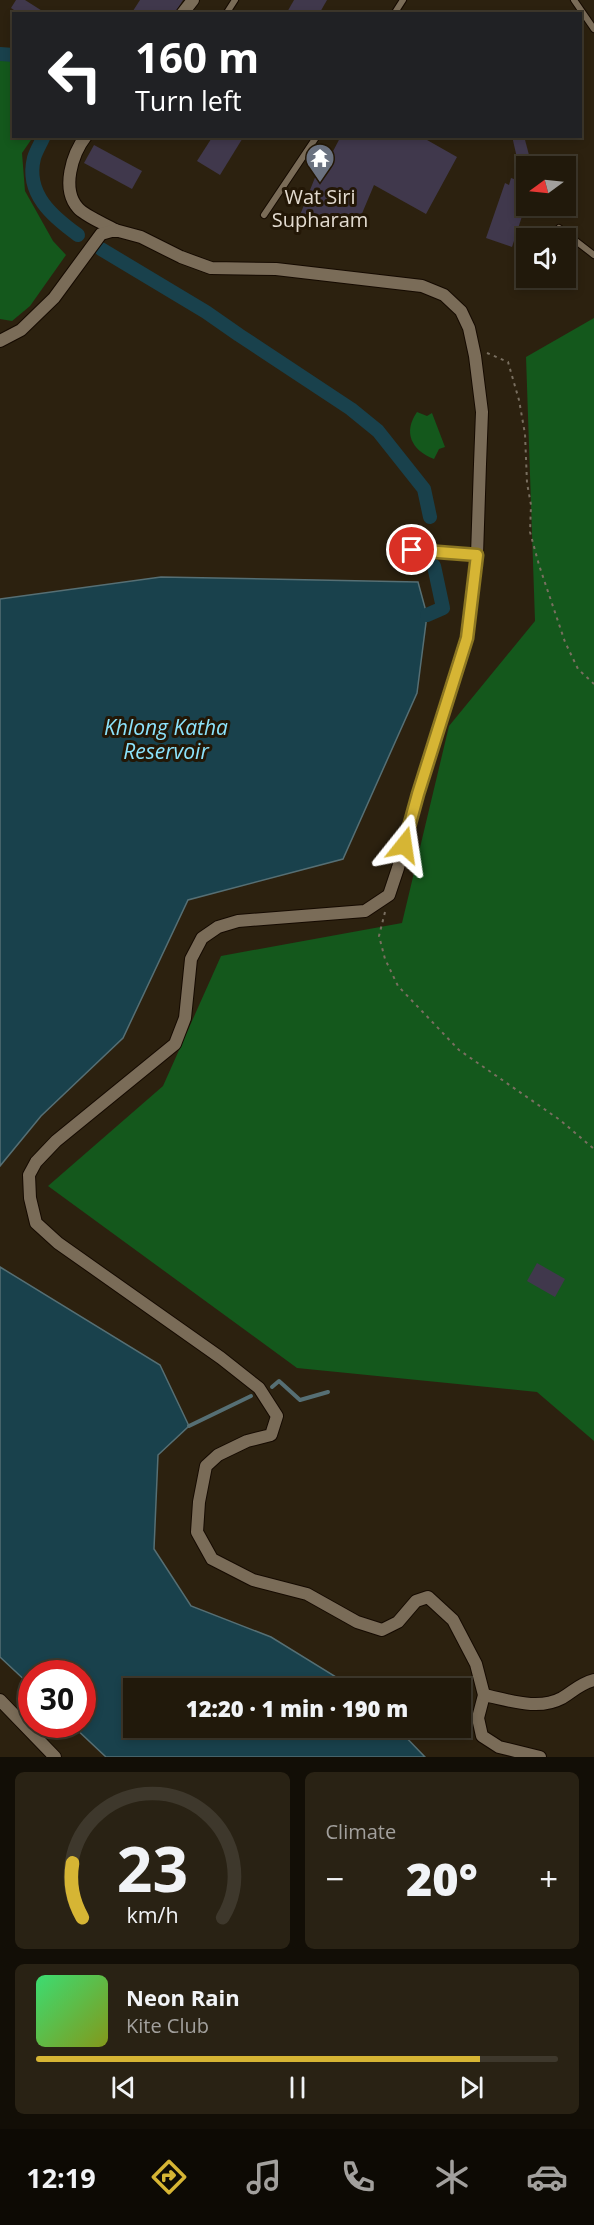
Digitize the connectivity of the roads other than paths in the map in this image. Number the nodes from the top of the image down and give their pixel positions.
1 (193, 0) edge
2 (574, 0) edge
3 (184, 12) edge
4 (594, 28) edge
5 (84, 138) edge
6 (316, 138) edge
7 (264, 215) dead end
8 (115, 230) junction
9 (576, 241) edge
10 (594, 255) edge
11 (0, 341) edge
12 (412, 550) dead end
13 (477, 555) junction
14 (594, 1680) edge
15 (484, 1695) junction
16 (0, 1700) edge
17 (55, 1757) edge
18 (540, 1757) edge

1 - 3 street
2 - 4 lane
5 - 8 street
6 - 7 lane
8 - 11 street
8 - 13 street
9 - 10 lane
12 - 13 street
13 - 15 street
14 - 15 street
15 - 18 street
16 - 17 street

